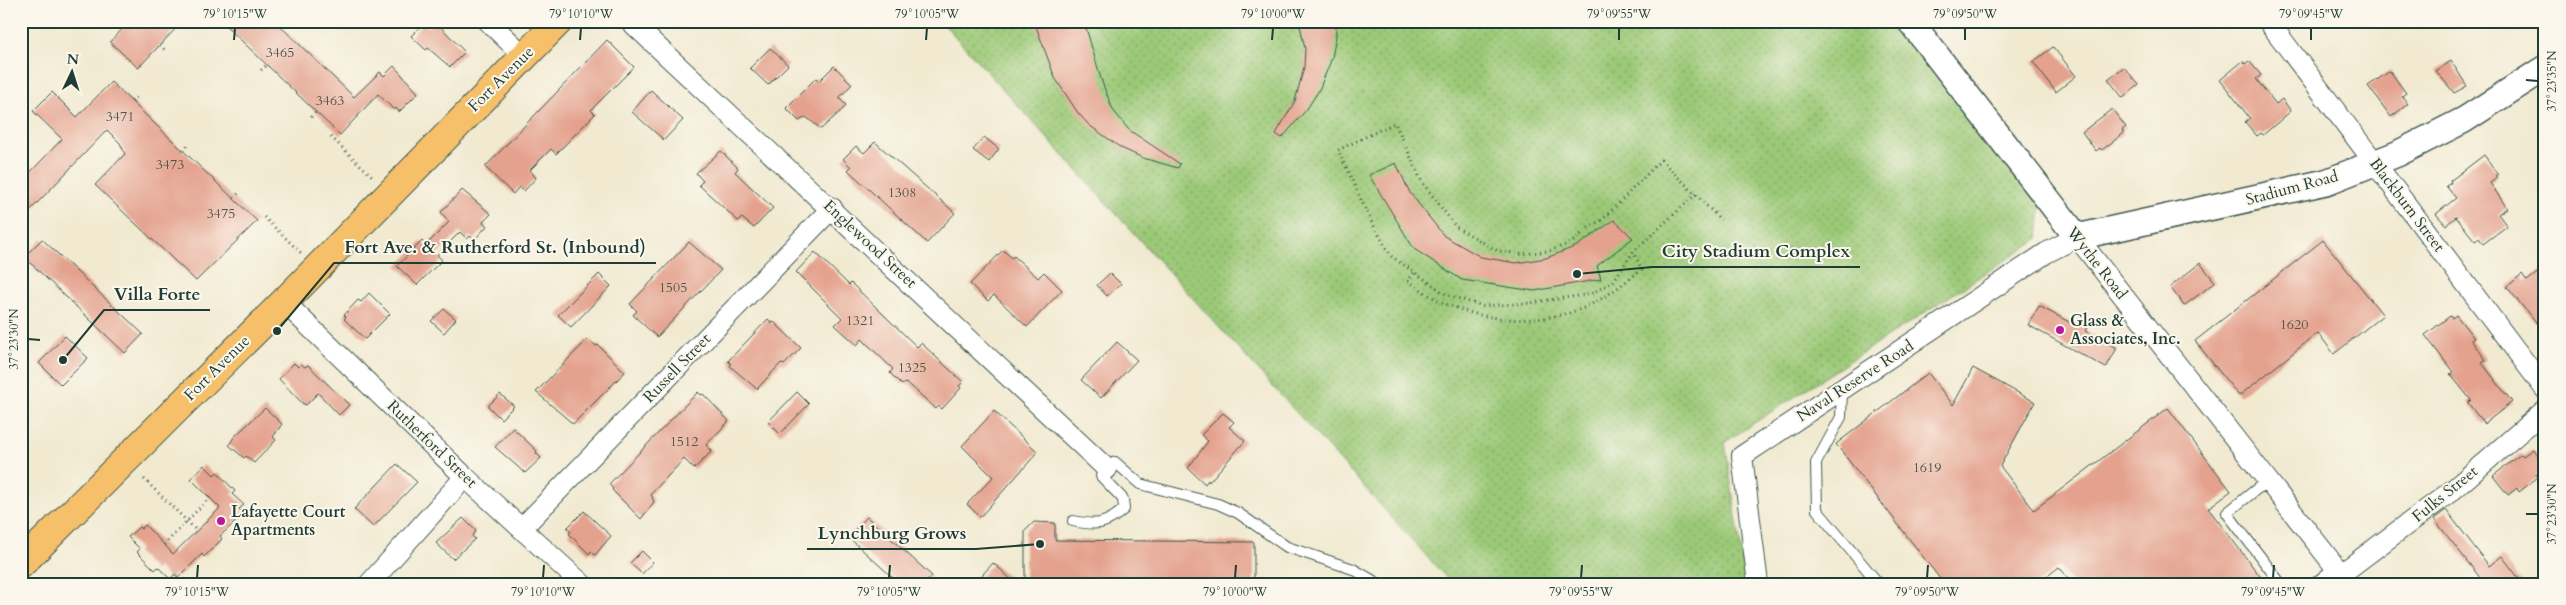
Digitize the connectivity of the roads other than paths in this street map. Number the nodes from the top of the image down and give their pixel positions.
1 (488, 21) edge
2 (559, 21) edge
3 (630, 21) edge
4 (1910, 21) edge
5 (2268, 21) edge
6 (524, 56) junction
7 (2545, 68) edge
8 (2375, 162) junction
9 (832, 208) junction
10 (2077, 237) junction
11 (284, 302) junction
12 (2545, 389) edge
13 (1842, 390) junction
14 (2545, 410) edge
15 (1108, 469) junction
16 (465, 477) junction
17 (2268, 480) junction
18 (1073, 521) dead end
19 (522, 528) junction
20 (21, 564) edge
21 (2338, 570) junction
22 (369, 584) edge
23 (582, 584) edge
24 (1379, 584) edge
25 (1758, 584) edge
26 (1879, 584) edge
27 (2281, 584) edge
28 (2314, 584) edge

1 - 6 street
2 - 6 main road, Fort Avenue
3 - 9 street, Englewood Street
4 - 10 street, Wythe Road
5 - 8 street, Blackburn Street
6 - 11 main road, Fort Avenue
7 - 8 street, Stadium Road
8 - 10 street, Stadium Road
8 - 12 street, Blackburn Street
9 - 15 street, Englewood Street
9 - 19 street, Russell Street
10 - 13 street, Naval Reserve Road
10 - 17 street, Wythe Road
11 - 16 street, Rutherford Street
11 - 20 main road, Fort Avenue
13 - 25 street, Naval Reserve Road
13 - 26 lane
14 - 21 street, Fulks Street
15 - 18 lane
15 - 24 lane
16 - 19 street, Rutherford Street
16 - 22 street
17 - 21 street, Wythe Road
17 - 27 lane
19 - 23 street, Rutherford Street
21 - 28 lane

